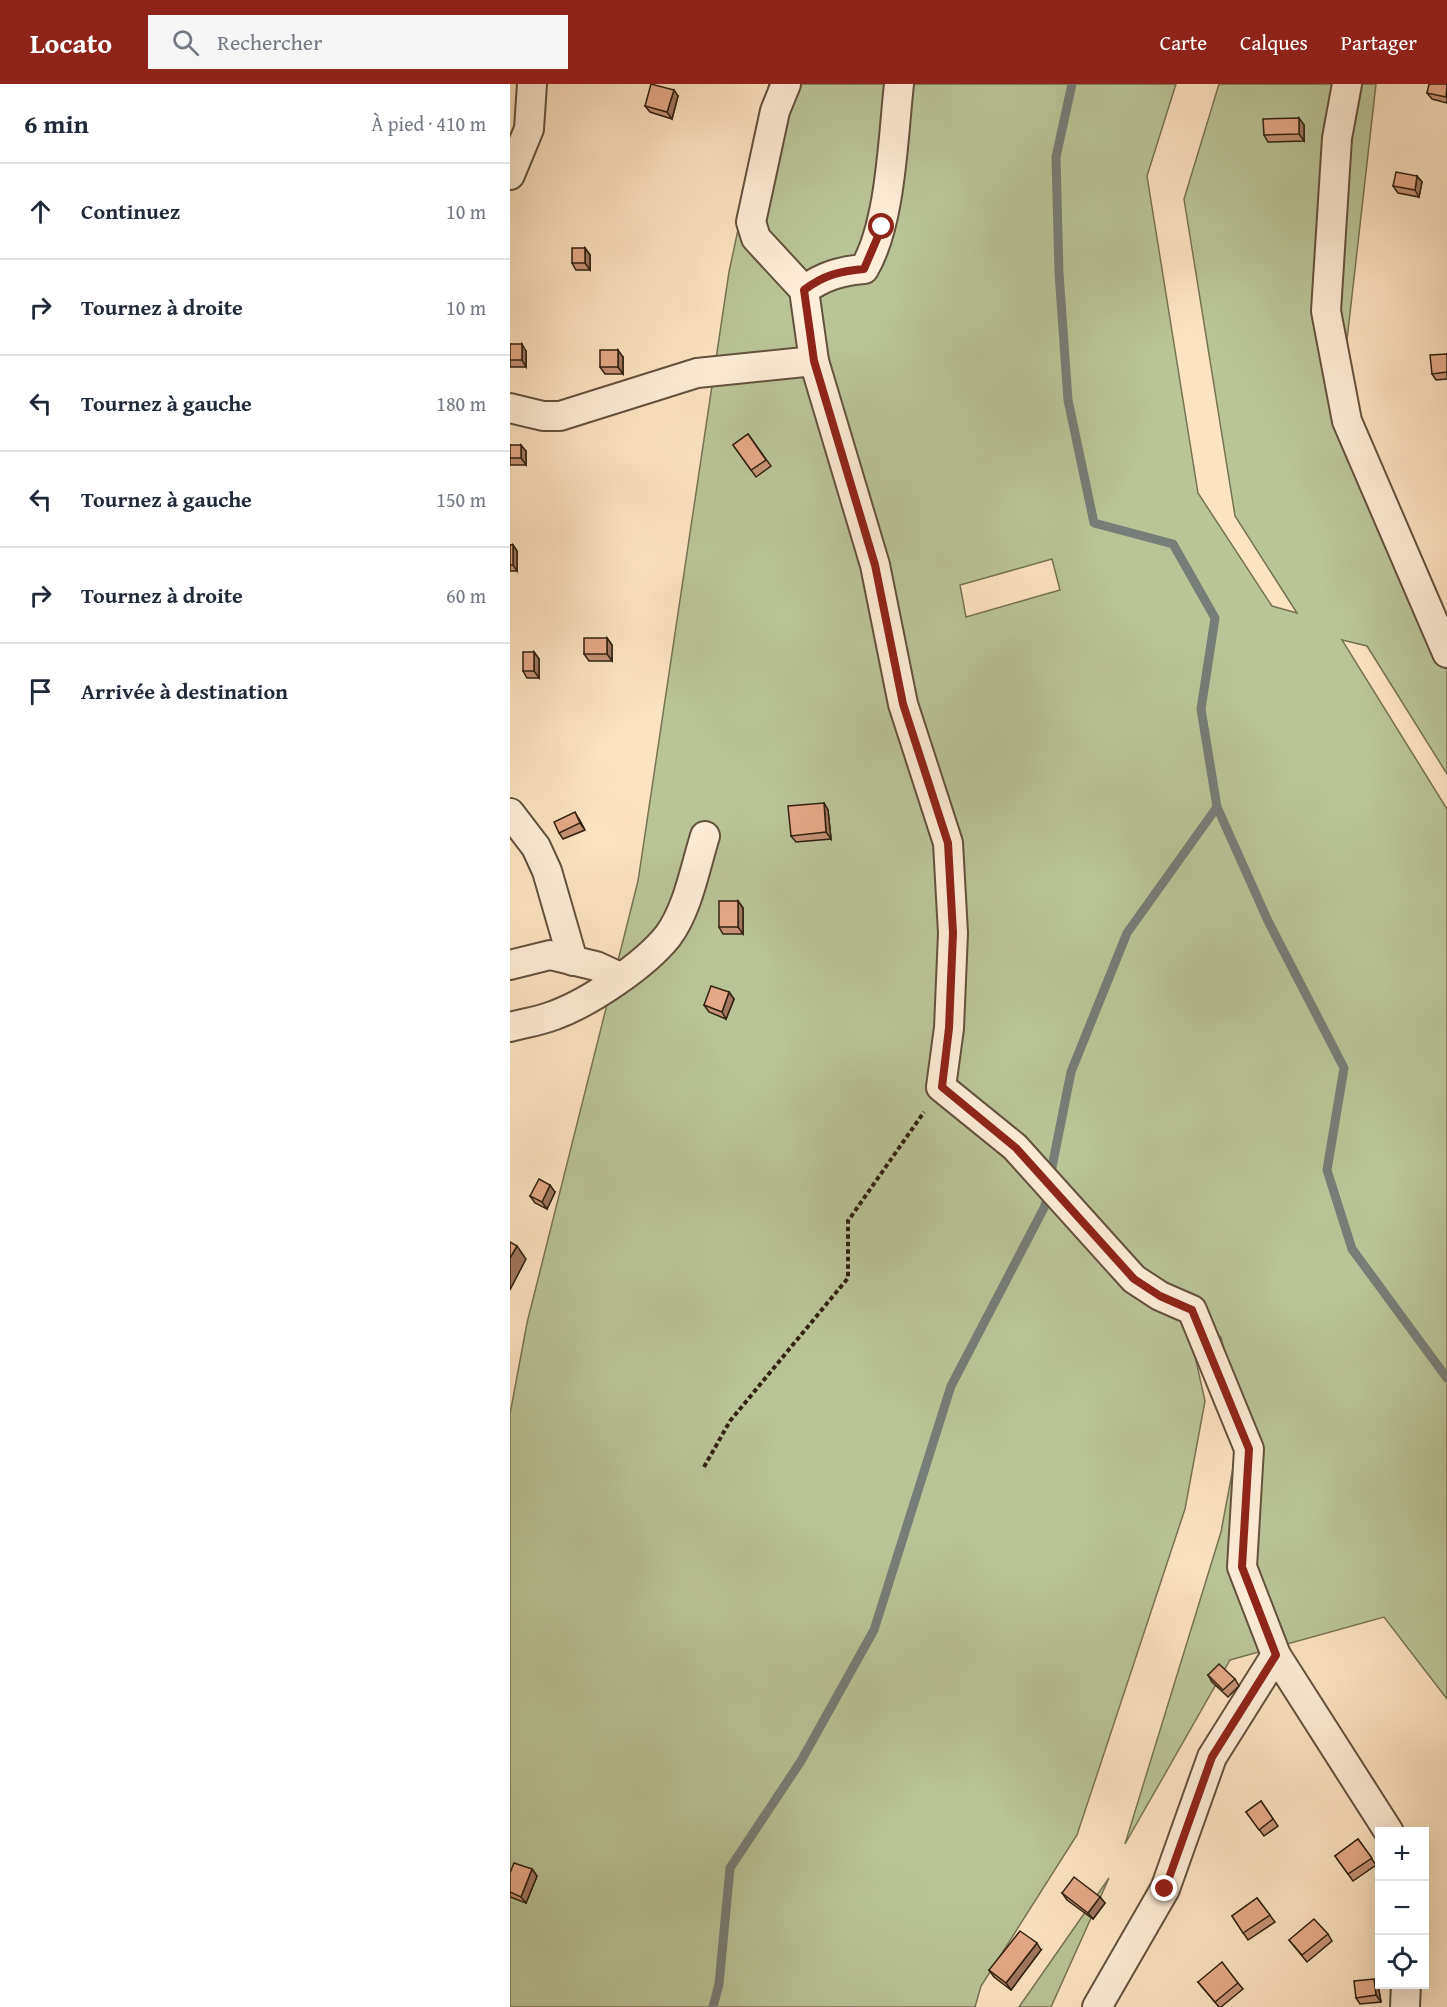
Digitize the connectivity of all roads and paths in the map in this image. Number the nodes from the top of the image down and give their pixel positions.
1 (532, 84) edge
2 (786, 84) edge
3 (899, 84) edge
4 (1347, 84) edge
5 (510, 175) edge
6 (804, 290) junction
7 (814, 361) junction
8 (510, 408) edge
9 (1447, 654) edge
10 (510, 813) edge
11 (705, 836) dead end
12 (573, 962) junction
13 (510, 965) edge
14 (620, 977) junction
15 (510, 1027) edge
16 (942, 1087) junction
17 (704, 1467) dead end
18 (1276, 1655) junction
19 (1386, 1827) edge
20 (1406, 1989) edge
21 (1097, 2007) edge
22 (1405, 2007) edge

1 - 5 street
2 - 6 street
3 - 6 street
4 - 9 street
6 - 7 street
7 - 8 street
7 - 16 street
10 - 12 street
11 - 14 street
12 - 13 street
12 - 14 street
14 - 15 street
16 - 17 path
16 - 18 street
18 - 19 street
18 - 21 street
20 - 22 street

